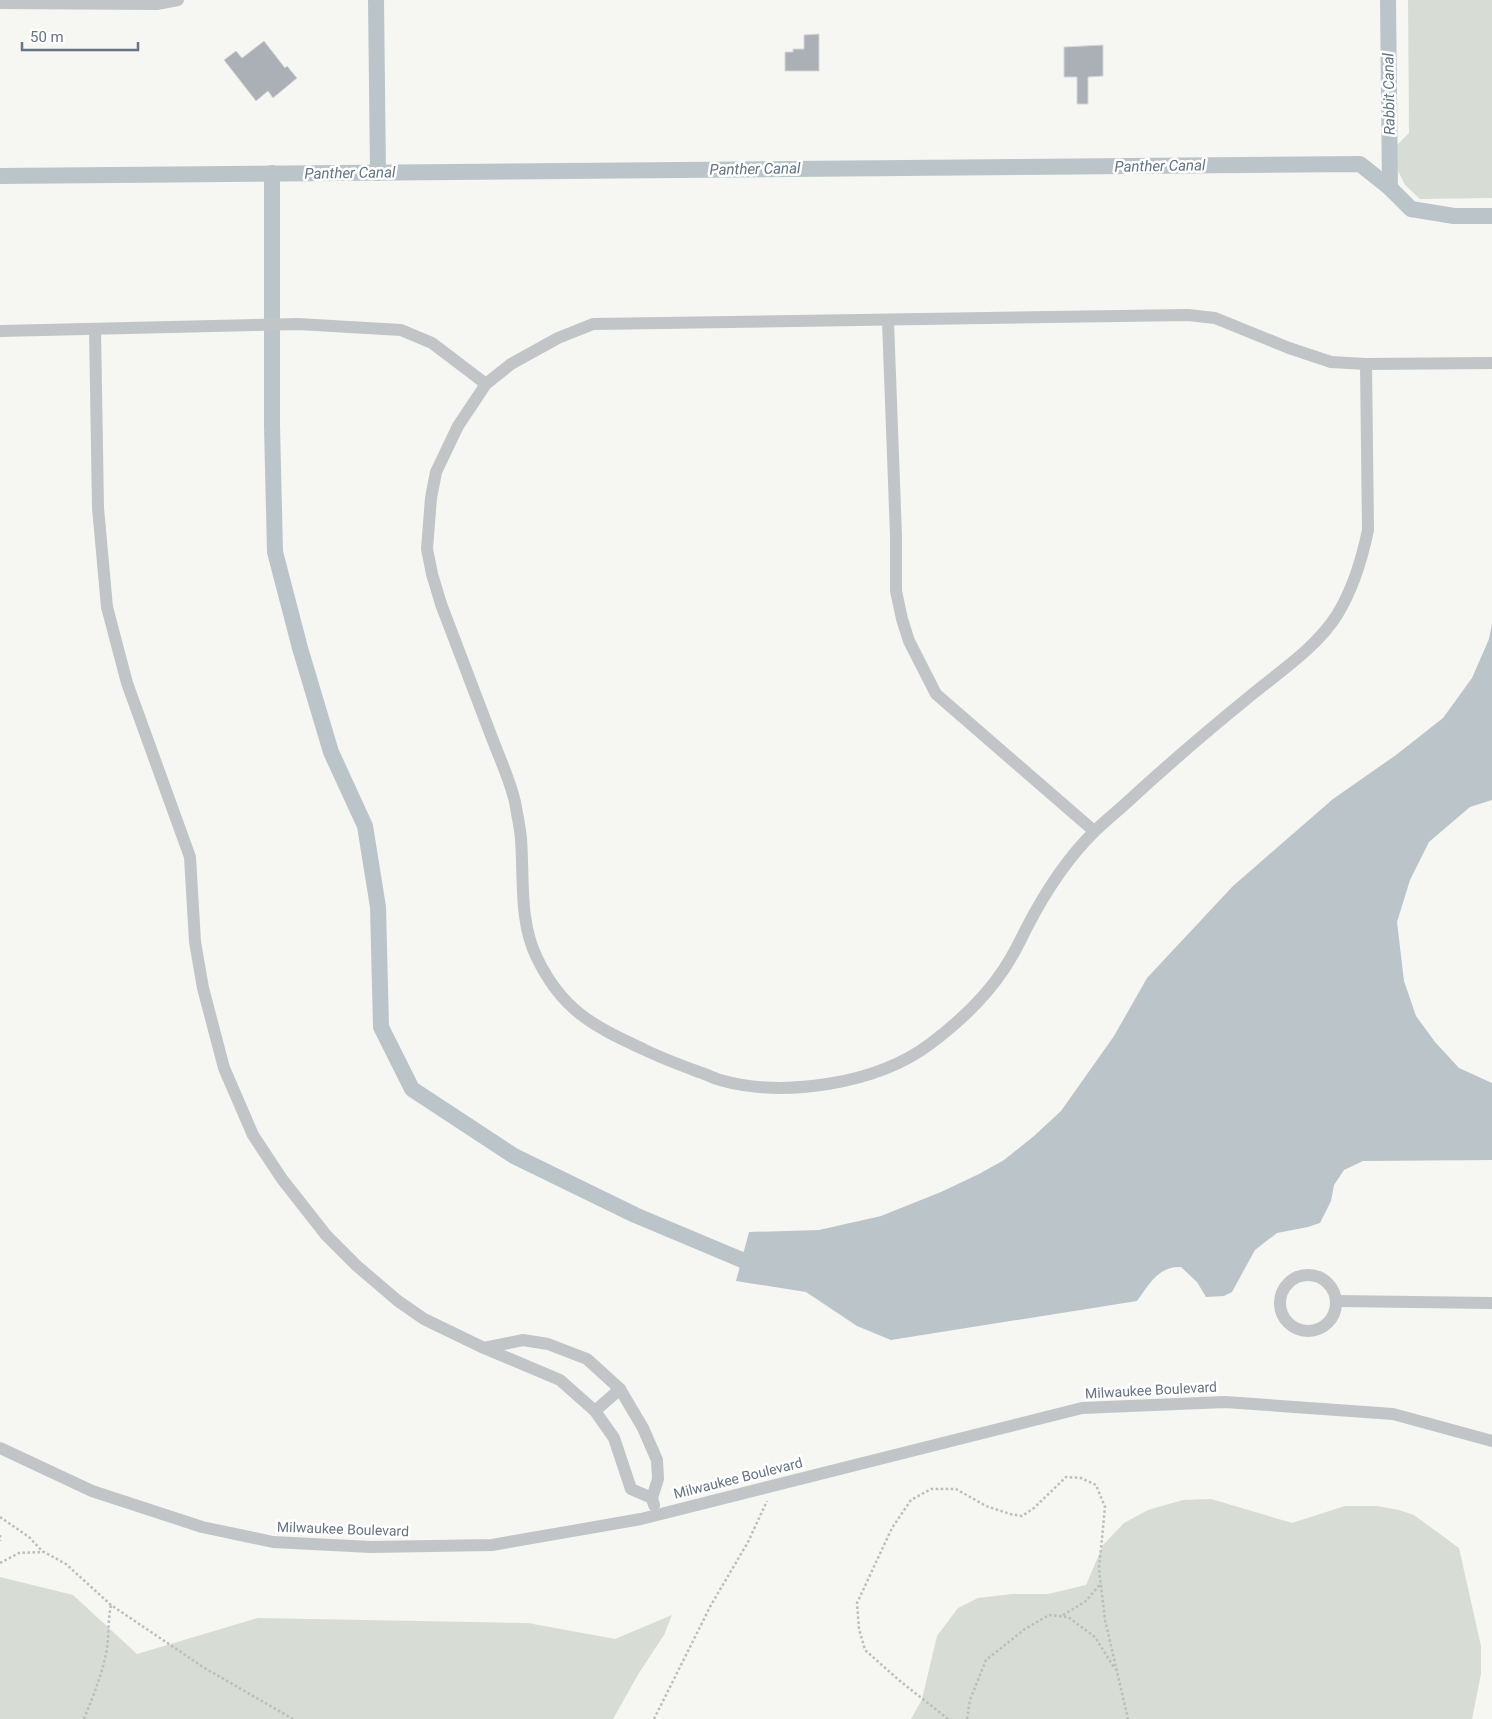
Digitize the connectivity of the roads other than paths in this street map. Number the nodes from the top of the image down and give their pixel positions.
1 (178, 0) edge
2 (0, 3) edge
3 (888, 321) junction
4 (95, 329) junction
5 (0, 331) edge
6 (1492, 363) edge
7 (1366, 364) junction
8 (486, 384) junction
9 (1094, 832) junction
10 (1336, 1301) junction
11 (1492, 1303) edge
12 (484, 1348) junction
13 (620, 1389) junction
14 (595, 1411) junction
15 (1492, 1441) edge
16 (0, 1448) edge
17 (652, 1498) junction
18 (656, 1515) junction

1 - 2 street
3 - 7 street
3 - 8 street
3 - 9 street
4 - 5 street
4 - 8 street
4 - 12 street
6 - 7 street
7 - 9 street
8 - 9 street
10 - 10 street
10 - 11 street
12 - 13 street
12 - 14 street
13 - 14 street
13 - 17 street
14 - 17 street
15 - 18 street, Milwaukee Boulevard
16 - 18 street, Milwaukee Boulevard
17 - 18 street

